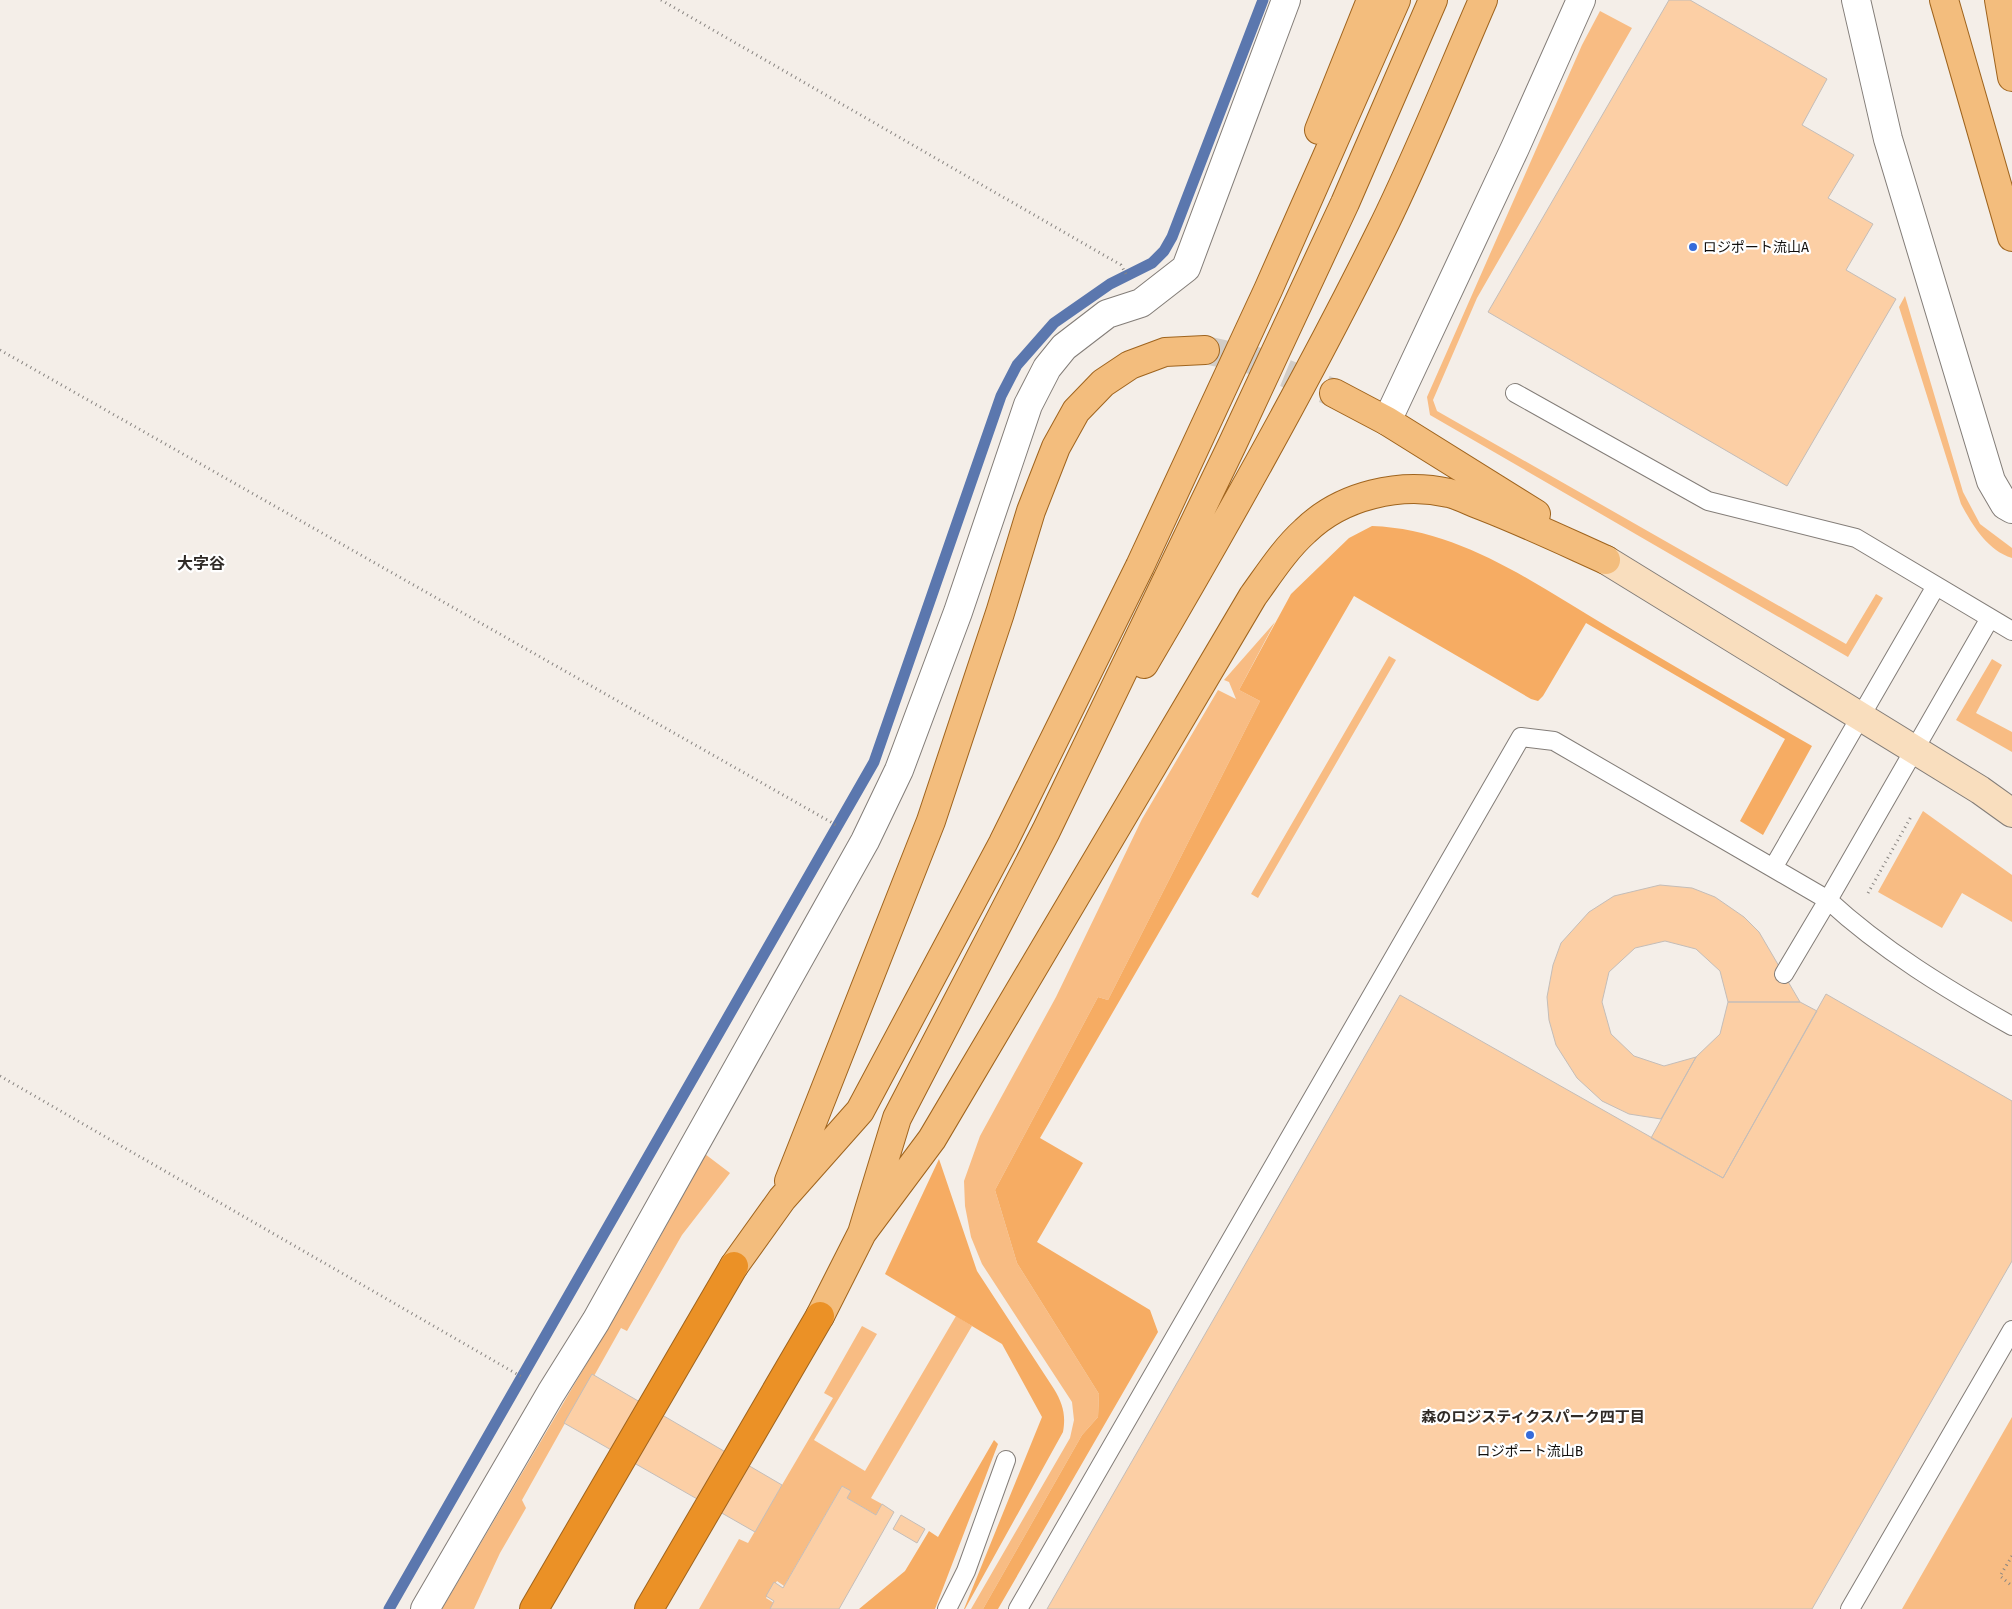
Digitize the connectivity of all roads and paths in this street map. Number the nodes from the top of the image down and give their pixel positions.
1 (661, 0) edge
2 (1286, 0) edge
3 (1370, 0) edge
4 (1396, 0) edge
5 (1432, 0) edge
6 (1483, 0) edge
7 (1581, 0) edge
8 (1856, 0) edge
9 (1944, 0) edge
10 (1998, 0) edge
11 (2012, 77) edge
12 (2012, 237) edge
13 (1121, 265) dead end
14 (1268, 290) junction
15 (0, 350) edge
16 (1205, 350) tunnel mouth
17 (1334, 393) tunnel mouth
18 (1515, 393) dead end
19 (1387, 421) junction
20 (2012, 509) edge
21 (1606, 560) junction
22 (1936, 586) junction
23 (1990, 618) junction
24 (2012, 631) edge
25 (1860, 716) junction
26 (1916, 751) junction
27 (1915, 810) dead end
28 (2012, 814) edge
29 (829, 821) dead end
30 (1046, 831) junction
31 (1774, 868) junction
32 (1868, 893) dead end
33 (1828, 900) junction
34 (1784, 974) dead end
35 (2012, 1026) edge
36 (0, 1076) edge
37 (782, 1199) junction
38 (862, 1233) junction
39 (734, 1266) joint
40 (820, 1316) joint
41 (2012, 1330) edge
42 (508, 1369) dead end
43 (1006, 1460) dead end
44 (2012, 1556) edge
45 (2012, 1586) edge
46 (425, 1609) edge
47 (534, 1609) edge
48 (650, 1609) edge
49 (947, 1609) edge
50 (1018, 1609) edge
51 (1850, 1609) edge

1 - 13 path
2 - 46 street
3 - 14 main road
4 - 14 main road
5 - 30 main road
6 - 30 main road
7 - 19 street
8 - 20 street
9 - 12 main road
10 - 11 main road
14 - 37 main road
15 - 29 path
16 - 37 main road
17 - 19 main road
18 - 22 lane
19 - 21 main road
21 - 25 street
21 - 38 main road
22 - 23 lane
22 - 25 lane
23 - 24 lane
23 - 26 lane
25 - 26 street
25 - 31 lane
26 - 28 street
26 - 33 lane
27 - 32 path
30 - 38 main road
31 - 33 lane
31 - 50 lane
33 - 34 lane
33 - 35 lane
36 - 42 path
37 - 39 main road
38 - 40 main road
39 - 47 highway
40 - 48 highway
41 - 51 lane
43 - 49 lane
44 - 45 path

